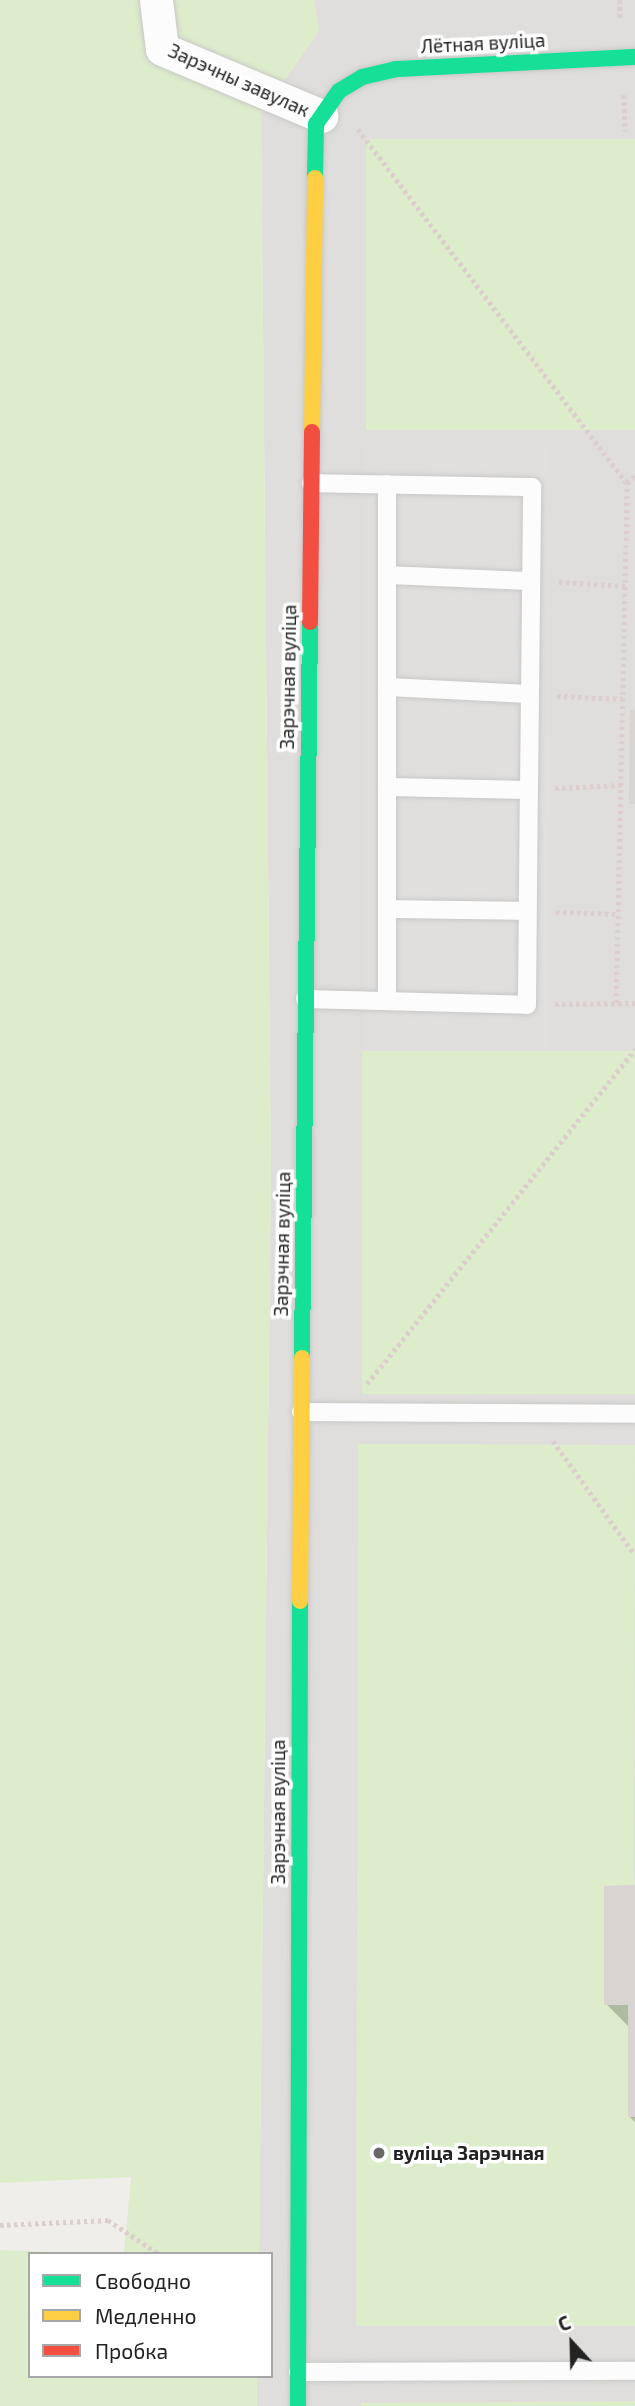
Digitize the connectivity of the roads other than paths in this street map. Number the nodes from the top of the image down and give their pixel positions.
1 (156, 0) edge
2 (635, 57) edge
3 (330, 103) junction
4 (311, 483) junction
5 (387, 484) junction
6 (387, 575) junction
7 (531, 581) junction
8 (387, 687) junction
9 (530, 694) junction
10 (387, 787) junction
11 (529, 790) junction
12 (387, 909) junction
13 (527, 912) junction
14 (305, 999) junction
15 (387, 1000) junction
16 (301, 1412) junction
17 (635, 1414) edge
18 (635, 2371) edge
19 (298, 2372) junction
20 (298, 2406) edge

1 - 3 street, Зарэчны завулак
2 - 3 street, Лётная вуліца
3 - 4 street, Зарэчная вуліца
4 - 5 lane
4 - 14 street, Зарэчная вуліца
5 - 6 lane
5 - 7 lane
6 - 7 lane
6 - 8 lane
7 - 9 lane
8 - 9 lane
8 - 10 lane
9 - 11 lane
10 - 11 lane
10 - 12 lane
11 - 13 lane
12 - 13 lane
12 - 15 lane
13 - 15 lane
14 - 15 lane
14 - 16 street, Зарэчная вуліца
16 - 17 lane
16 - 19 street, Зарэчная вуліца
18 - 19 lane
19 - 20 street, Зарэчная вуліца

